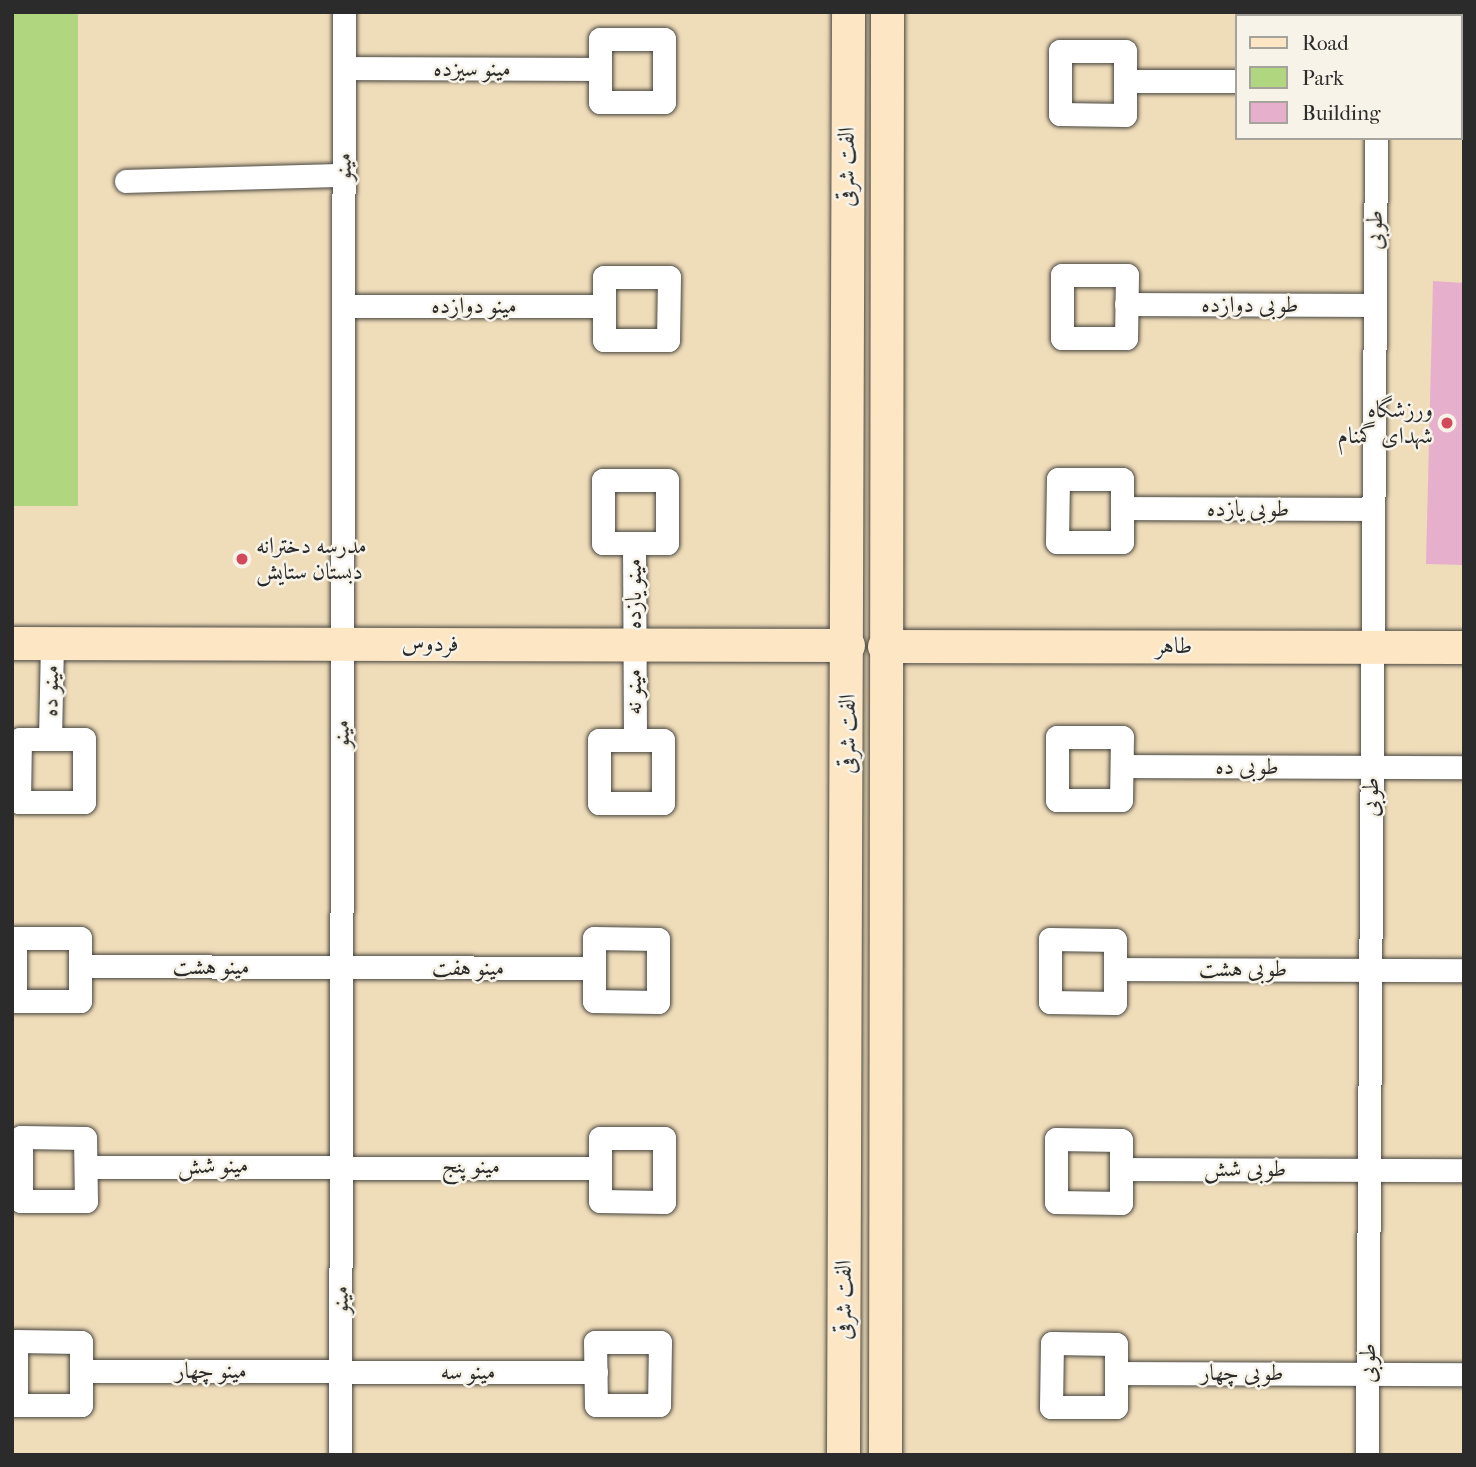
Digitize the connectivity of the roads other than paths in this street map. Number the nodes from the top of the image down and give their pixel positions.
1 (344, 12) edge
2 (848, 12) edge
3 (887, 12) edge
4 (344, 68) junction
5 (600, 69) dead end
6 (1125, 81) dead end
7 (1234, 81) edge
8 (1376, 140) edge
9 (344, 175) junction
10 (126, 181) dead end
11 (1126, 304) dead end
12 (1374, 305) junction
13 (343, 306) junction
14 (604, 306) dead end
15 (1122, 508) dead end
16 (1373, 509) junction
17 (634, 543) dead end
18 (12, 643) edge
19 (52, 643) junction
20 (342, 644) junction
21 (634, 645) junction
22 (848, 645) junction
23 (884, 646) junction
24 (1373, 647) junction
25 (1464, 647) edge
26 (50, 739) dead end
27 (635, 740) dead end
28 (1122, 766) dead end
29 (1372, 767) junction
30 (1464, 767) edge
31 (80, 966) dead end
32 (342, 968) junction
33 (594, 968) dead end
34 (1115, 969) dead end
35 (1370, 969) junction
36 (1464, 970) edge
37 (341, 1164) junction
38 (86, 1167) dead end
39 (600, 1168) dead end
40 (1121, 1169) dead end
41 (1369, 1170) junction
42 (1464, 1170) edge
43 (81, 1371) dead end
44 (341, 1371) junction
45 (596, 1372) dead end
46 (1116, 1373) dead end
47 (1367, 1374) junction
48 (1464, 1374) edge
49 (340, 1455) edge
50 (843, 1455) edge
51 (884, 1455) edge
52 (1367, 1455) edge

1 - 4 street, مینو
2 - 22 main road, الفت شرقی
3 - 23 main road, الفت شرقی
4 - 5 street, مینو سیزده
4 - 9 street, مینو
6 - 7 street
8 - 12 street, طوبی
9 - 10 street
9 - 13 street, مینو
11 - 12 street, طوبی دوازده
12 - 16 street, طوبی
13 - 14 street, مینو دوازده
13 - 20 street, مینو
15 - 16 street, طوبی یازده
16 - 24 street, طوبی
17 - 21 street, مینو یازده
18 - 19 main road, فردوس
19 - 20 main road, فردوس
19 - 26 street, مینو ده
20 - 21 main road, فردوس
20 - 32 street, مینو
21 - 22 main road, فردوس
21 - 27 street, مینو نه
22 - 50 main road, الفت شرقی
23 - 24 main road, طاهر
23 - 51 main road, الفت شرقی
24 - 25 main road, طاهر
24 - 29 street, طوبی
28 - 29 street, طوبی ده
29 - 30 street, طوبی ده
29 - 35 street, طوبی
31 - 32 street, مینو هشت
32 - 33 street, مینو هفت
32 - 37 street, مینو
34 - 35 street, طوبی هشت
35 - 36 street, طوبی هشت
35 - 41 street, طوبی
37 - 38 street, مینو شش
37 - 39 street, مینو پنج
37 - 44 street, مینو
40 - 41 street, طوبی شش
41 - 42 street, طوبی شش
41 - 47 street, طوبی
43 - 44 street, مینو چهار
44 - 45 street, مینو سه
44 - 49 street, مینو
46 - 47 street, طوبی چهار
47 - 48 street, طوبی چهار
47 - 52 street, طوبی

